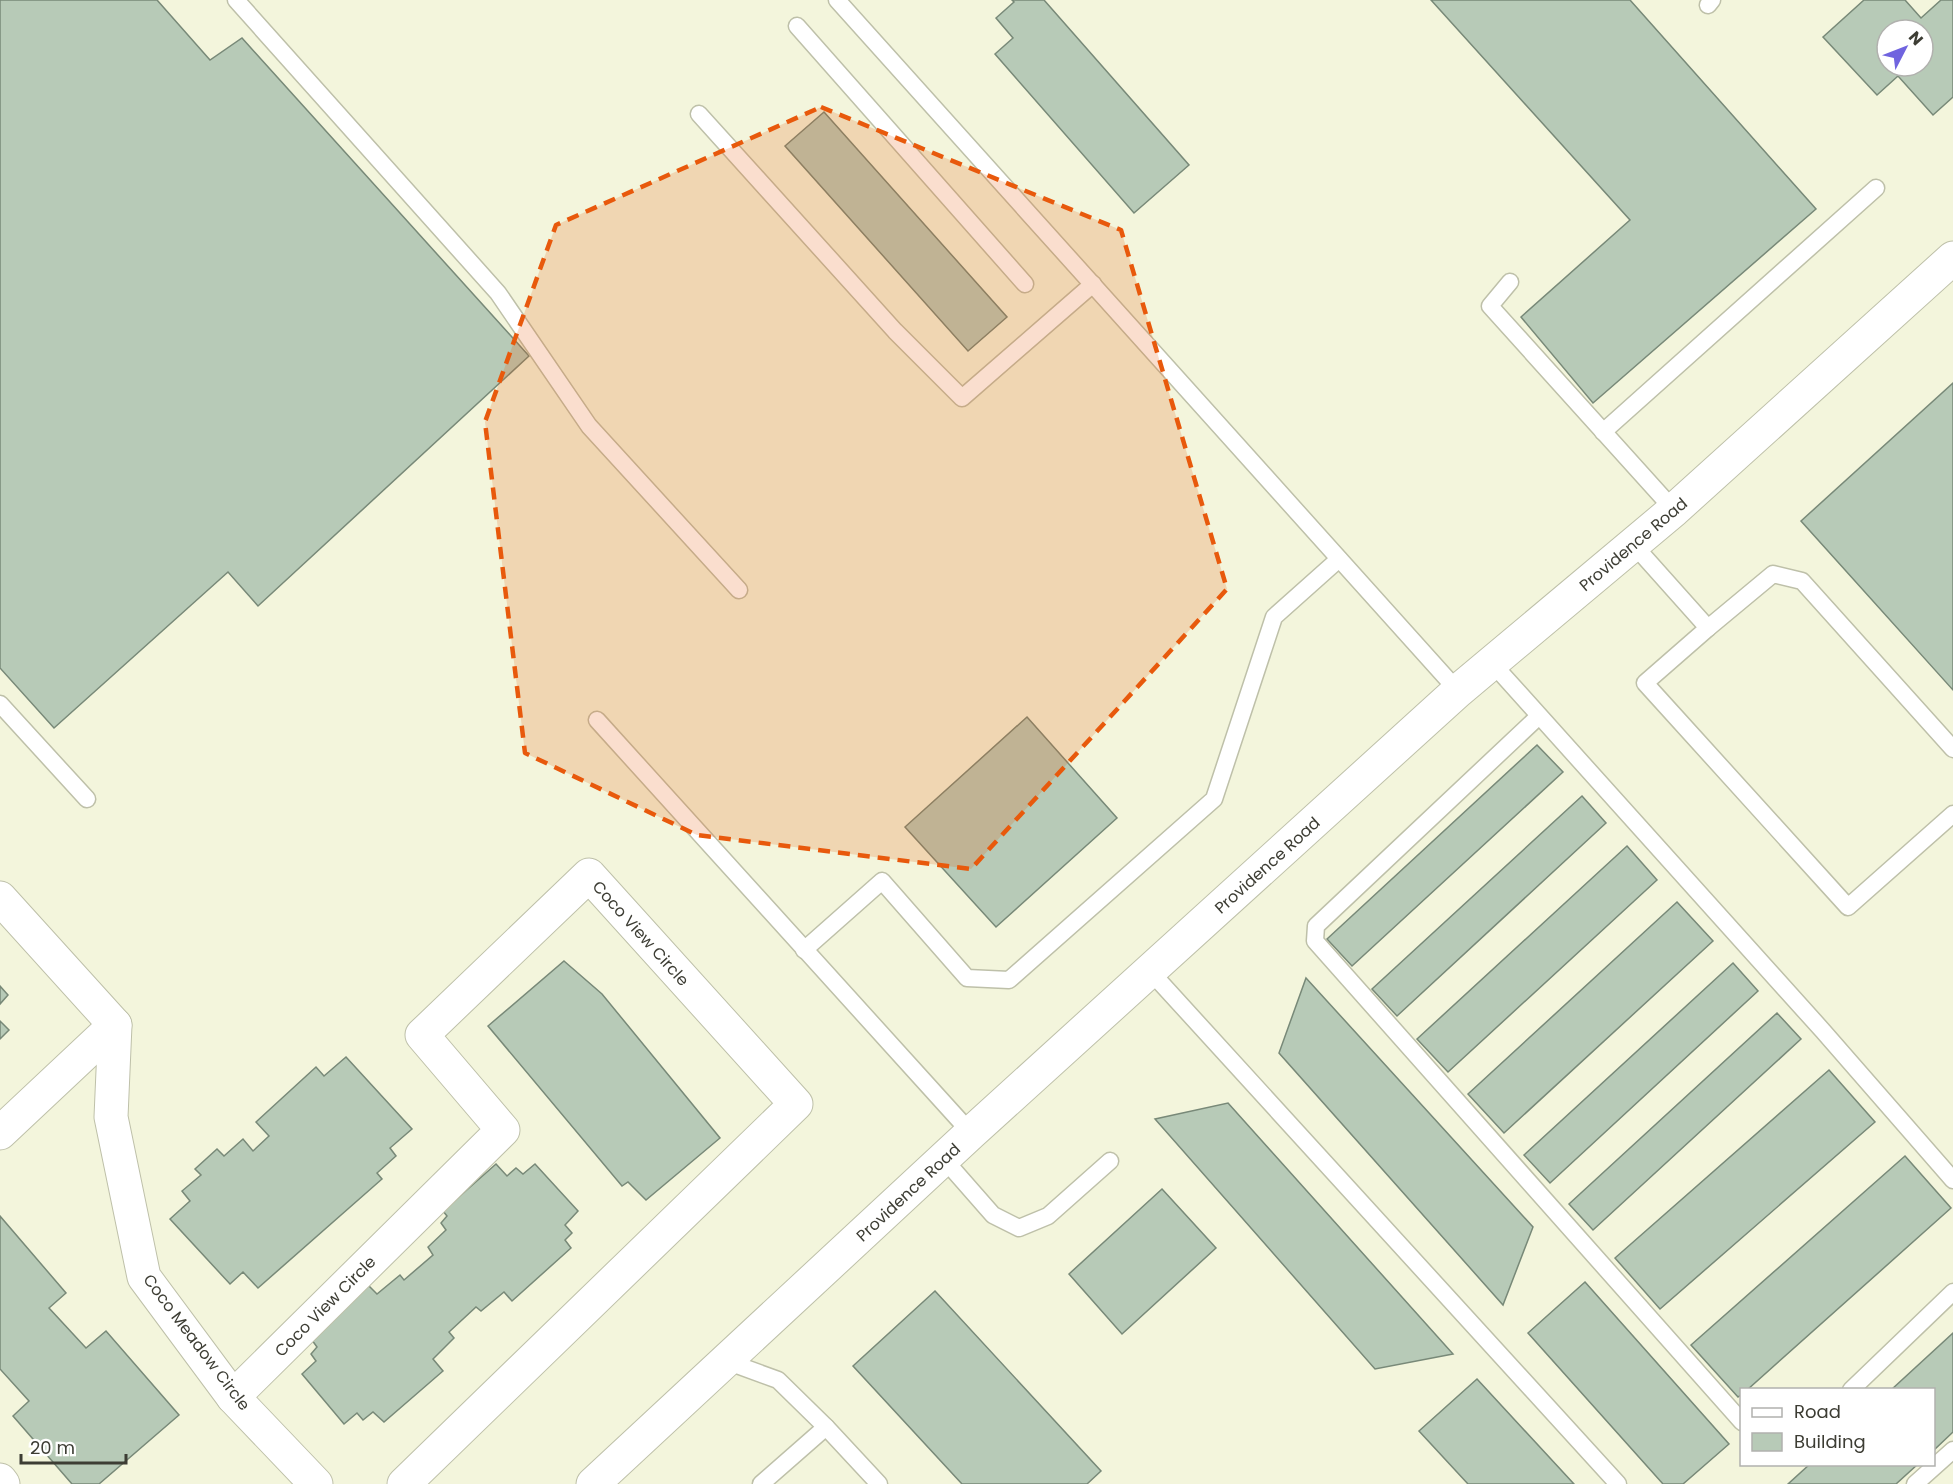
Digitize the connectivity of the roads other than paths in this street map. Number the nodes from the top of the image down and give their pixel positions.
1 (236, 0) edge
2 (837, 0) edge
3 (797, 26) dead end
4 (699, 114) dead end
5 (1876, 188) dead end
6 (1953, 258) edge
7 (1510, 282) dead end
8 (1025, 284) dead end
9 (1093, 284) junction
10 (1604, 432) junction
11 (1674, 510) junction
12 (1633, 544) junction
13 (1339, 559) junction
14 (739, 590) dead end
15 (1708, 628) junction
16 (1492, 663) junction
17 (1458, 692) junction
18 (0, 704) edge
19 (1539, 716) junction
20 (597, 720) dead end
21 (1953, 749) edge
22 (87, 799) dead end
23 (1953, 814) edge
24 (0, 898) edge
25 (804, 950) junction
26 (1150, 971) junction
27 (115, 1025) junction
28 (0, 1133) edge
29 (971, 1133) junction
30 (943, 1158) junction
31 (1110, 1161) dead end
32 (1953, 1180) edge
33 (1953, 1292) edge
34 (726, 1361) junction
35 (1852, 1388) edge
36 (234, 1396) junction
37 (1740, 1420) edge
38 (826, 1427) junction
39 (1953, 1450) edge
40 (0, 1480) edge
41 (3, 1484) edge
42 (316, 1484) edge
43 (404, 1484) edge
44 (593, 1484) edge
45 (761, 1484) edge
46 (879, 1484) edge
47 (1618, 1484) edge
48 (1915, 1484) edge

1 - 14 lane
2 - 9 lane
3 - 8 lane
4 - 9 lane
5 - 10 lane
6 - 11 street, Providence Road
7 - 10 lane
9 - 13 lane
10 - 11 lane
11 - 12 street, Providence Road
12 - 15 lane
12 - 16 street, Providence Road
13 - 17 lane
13 - 25 lane
15 - 21 lane
15 - 23 lane
16 - 17 street, Providence Road
16 - 19 lane
17 - 26 street, Providence Road
18 - 22 lane
19 - 32 lane
19 - 37 lane
20 - 25 lane
24 - 27 street
25 - 29 lane
26 - 29 street, Providence Road
26 - 47 lane
27 - 28 street
27 - 36 street, Coco Meadow Circle
29 - 30 street, Providence Road
30 - 31 lane
30 - 34 street, Providence Road
33 - 35 lane
34 - 38 lane
34 - 44 street, Providence Road
36 - 42 street, Coco Meadow Circle
36 - 43 street, Coco View Circle
38 - 45 lane
38 - 46 lane
39 - 48 lane
40 - 41 street

